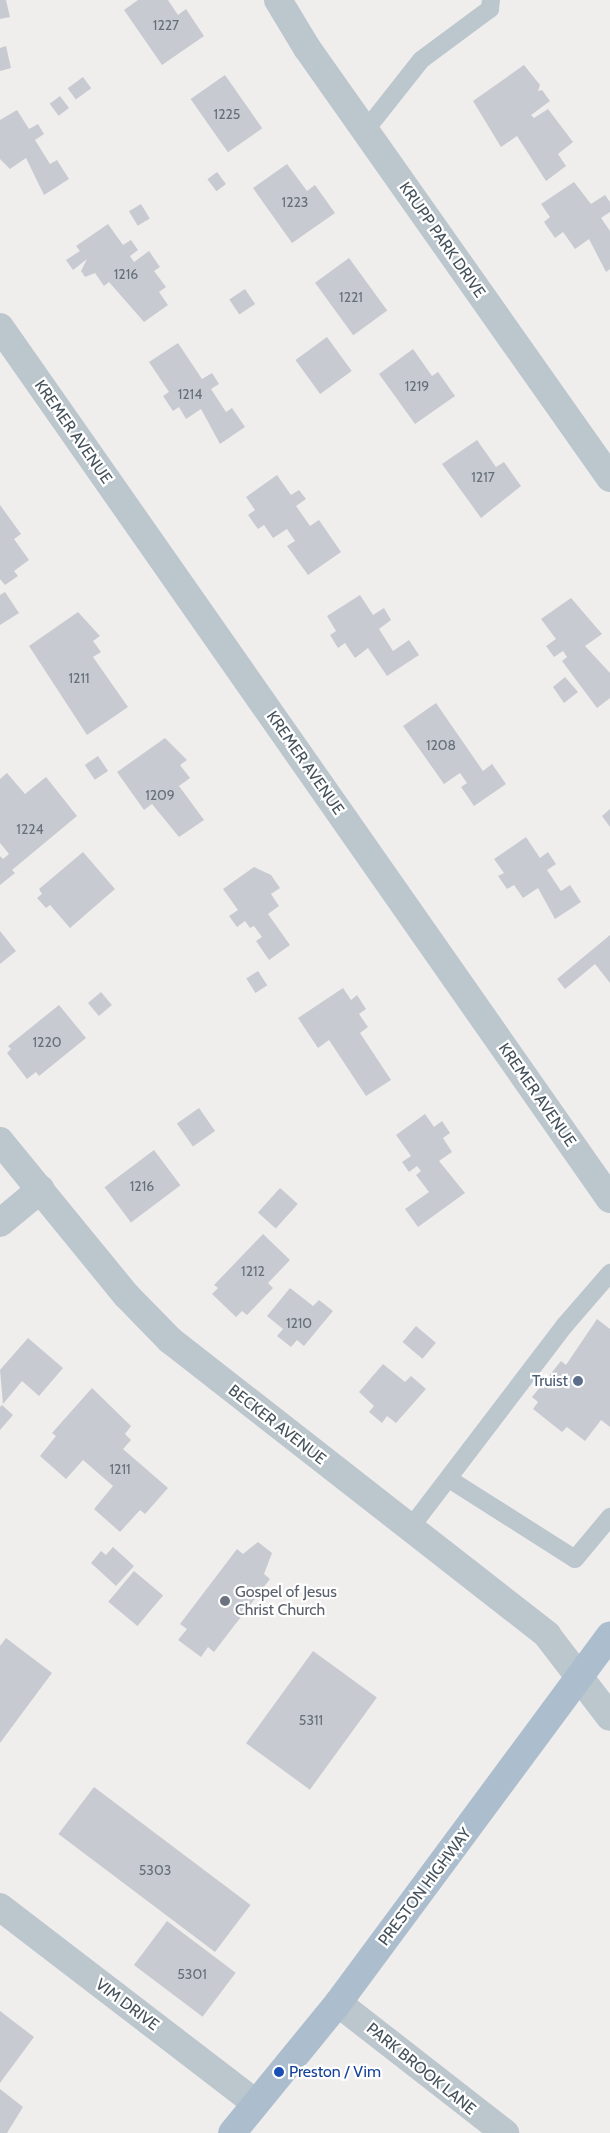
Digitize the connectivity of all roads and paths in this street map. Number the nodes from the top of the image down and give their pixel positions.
1 (278, 0) edge
2 (490, 5) edge
3 (365, 131) junction
4 (0, 327) edge
5 (610, 478) edge
6 (0, 1141) edge
7 (41, 1189) junction
8 (610, 1200) edge
9 (0, 1222) edge
10 (610, 1273) edge
11 (448, 1478) junction
12 (610, 1517) edge
13 (411, 1527) junction
14 (610, 1636) edge
15 (580, 1680) junction
16 (610, 1717) edge
17 (0, 1907) edge
18 (338, 2003) junction
19 (255, 2103) junction
20 (232, 2133) edge
21 (505, 2133) edge

1 - 3 street, KRUPP PARK DRIVE
2 - 3 lane
3 - 5 street, KRUPP PARK DRIVE
4 - 8 street, KREMER AVENUE
6 - 7 street, BECKER AVENUE
7 - 9 street
7 - 13 street, BECKER AVENUE
10 - 11 lane
11 - 12 lane
11 - 13 lane
13 - 15 street, BECKER AVENUE
14 - 15 main road, PRESTON HIGHWAY
15 - 16 street, BECKER AVENUE
15 - 18 main road, PRESTON HIGHWAY
17 - 19 street, VIM DRIVE
18 - 19 main road, PRESTON HIGHWAY
18 - 21 street, PARK BROOK LANE
19 - 20 main road, PRESTON HIGHWAY

